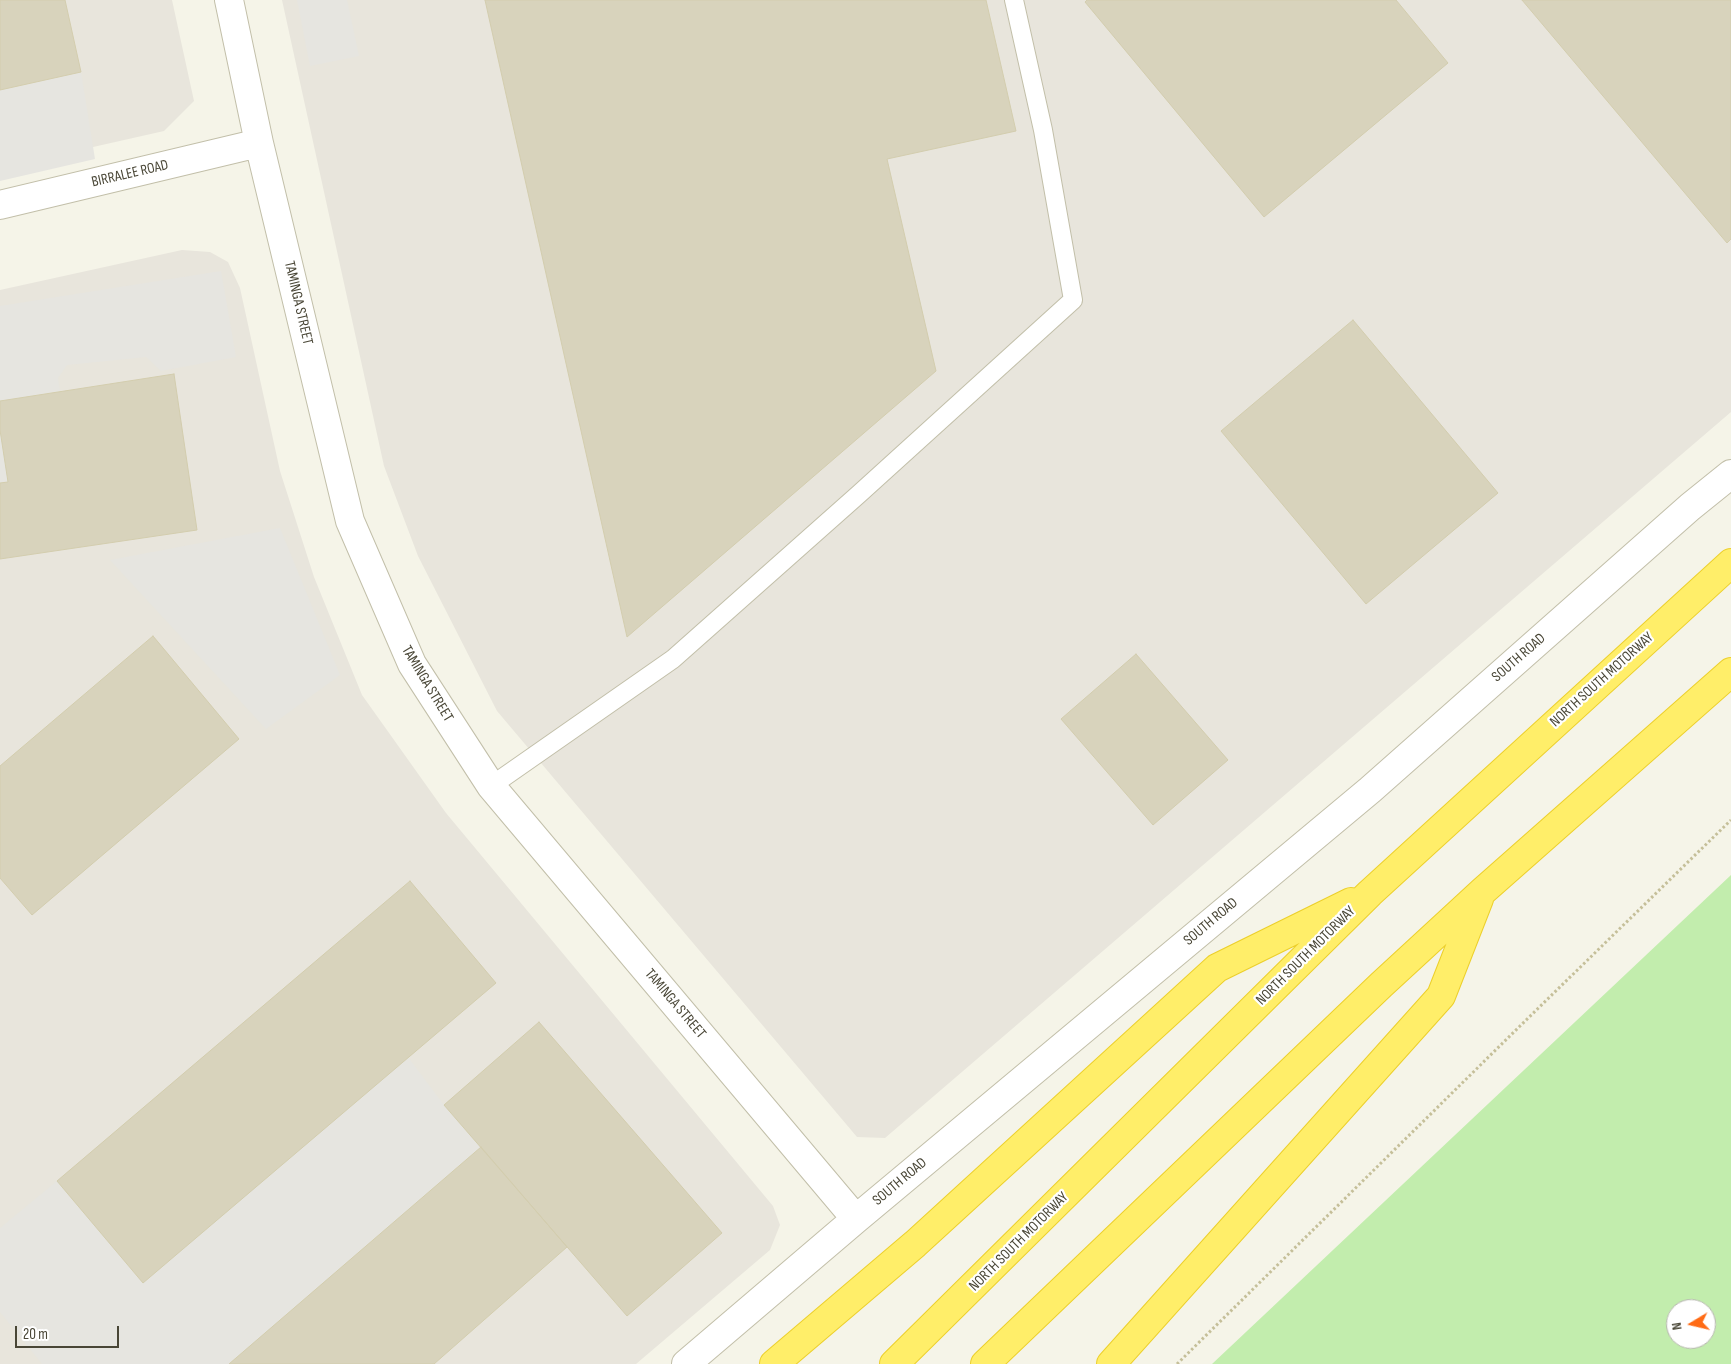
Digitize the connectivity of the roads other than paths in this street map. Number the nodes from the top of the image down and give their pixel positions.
1 (228, 0) edge
2 (1014, 0) edge
3 (259, 143) junction
4 (0, 205) edge
5 (1731, 474) edge
6 (1731, 562) edge
7 (1731, 672) edge
8 (491, 786) junction
9 (1483, 891) junction
10 (1370, 893) junction
11 (856, 1219) junction
12 (686, 1364) edge
13 (774, 1364) edge
14 (894, 1364) edge
15 (985, 1364) edge
16 (1111, 1364) edge

1 - 3 street, TAMINGA STREET
2 - 8 lane
3 - 4 street, BIRRALEE ROAD
3 - 8 street, TAMINGA STREET
5 - 11 street, SOUTH ROAD
6 - 10 highway, NORTH SOUTH MOTORWAY
7 - 9 highway
8 - 11 street, TAMINGA STREET
9 - 15 highway
9 - 16 highway
10 - 13 highway
10 - 14 highway, NORTH SOUTH MOTORWAY
11 - 12 street, SOUTH ROAD

